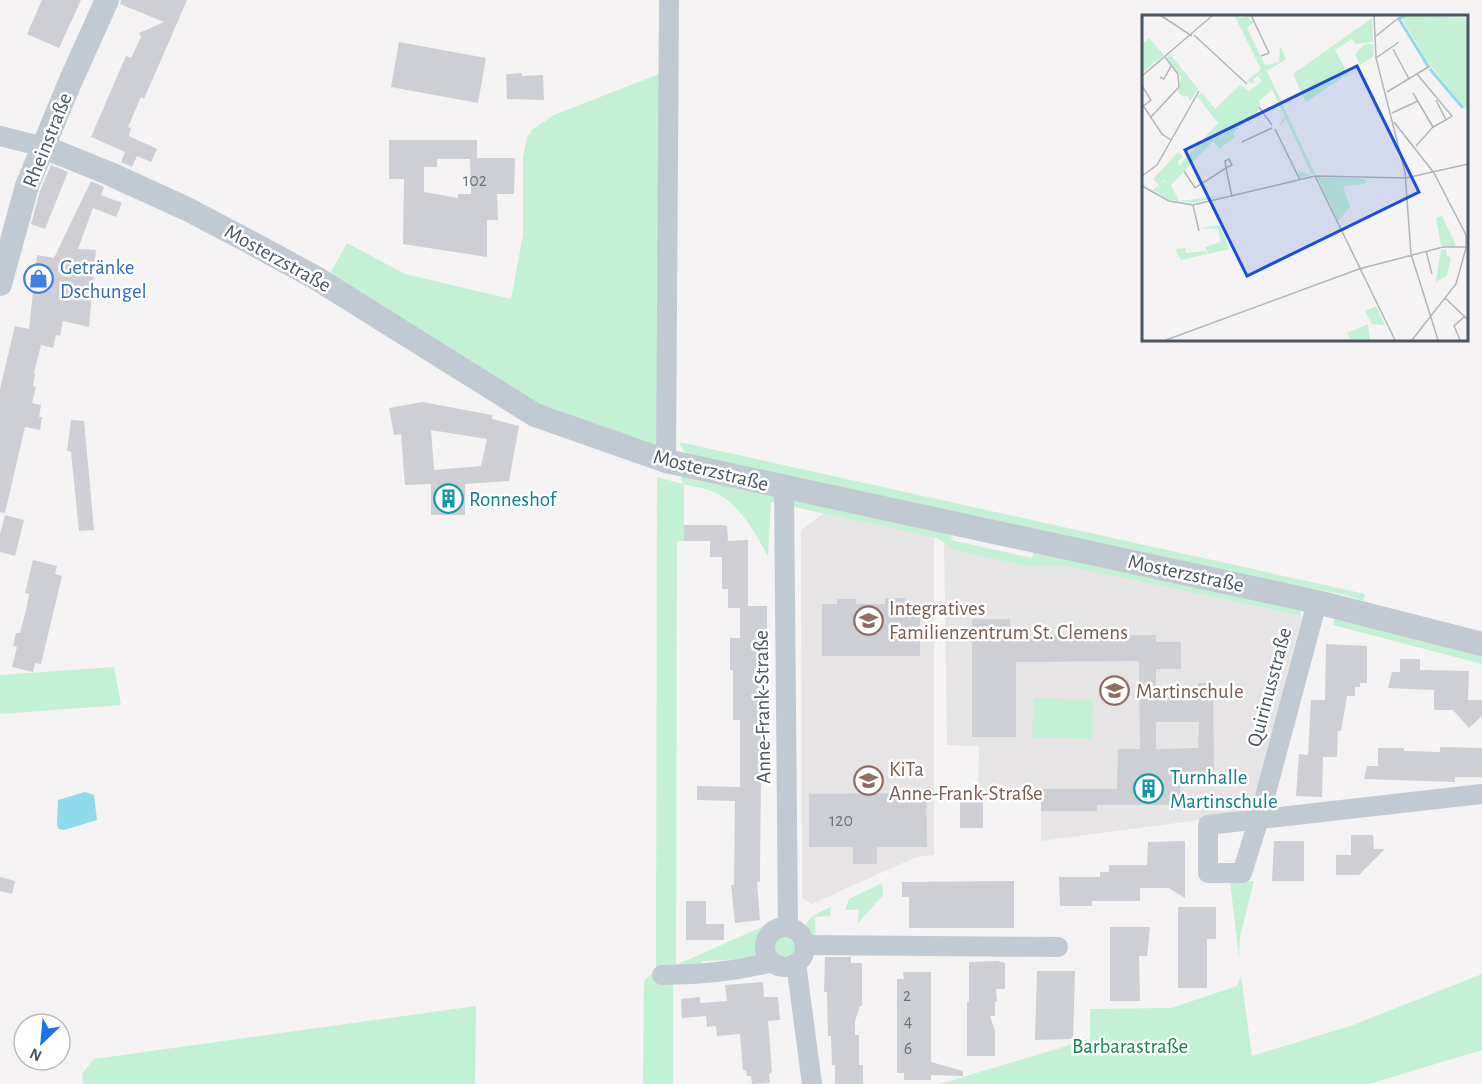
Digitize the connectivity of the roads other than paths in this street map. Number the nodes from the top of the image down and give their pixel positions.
1 (107, 0) edge
2 (669, 0) edge
3 (0, 136) edge
4 (44, 147) junction
5 (0, 284) edge
6 (666, 461) junction
7 (784, 488) junction
8 (1317, 602) junction
9 (1482, 644) edge
10 (1482, 794) edge
11 (788, 927) junction
12 (1058, 947) dead end
13 (800, 954) junction
14 (772, 962) junction
15 (662, 975) dead end
16 (812, 1084) edge

1 - 4 street, Rheinstraße
2 - 6 street
3 - 4 street, Mosterzstraße
4 - 5 street, Rheinstraße
4 - 6 street, Mosterzstraße
6 - 7 street, Mosterzstraße
7 - 8 street, Mosterzstraße
7 - 11 street, Anne-Frank-Straße
8 - 9 street, Mosterzstraße
8 - 10 street, Quirinusstraße
11 - 13 street
11 - 14 street
12 - 13 street
13 - 14 street
13 - 16 street
14 - 15 street

